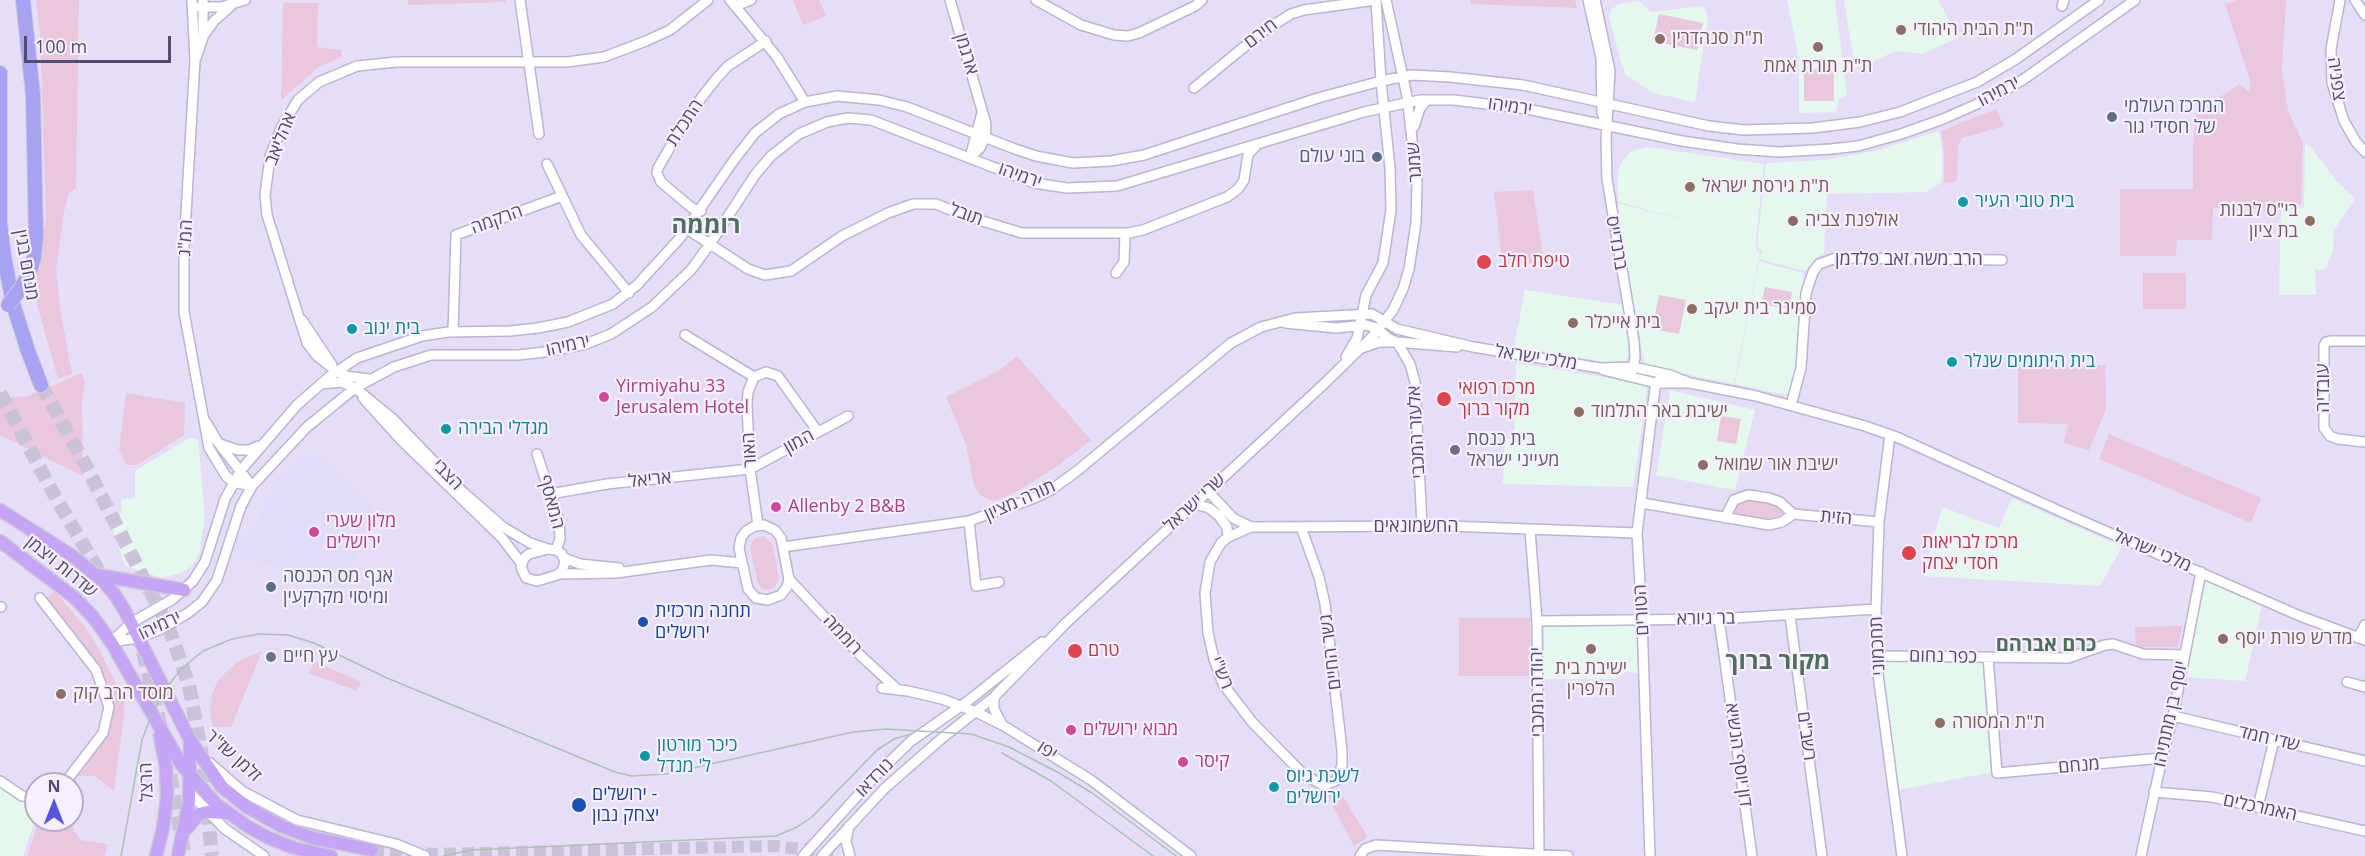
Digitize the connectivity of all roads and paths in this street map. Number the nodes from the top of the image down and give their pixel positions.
1 (23, 0) edge
2 (245, 0) edge
3 (520, 0) edge
4 (708, 0) edge
5 (751, 0) edge
6 (950, 0) edge
7 (1036, 0) edge
8 (1202, 0) edge
9 (1376, 0) edge
10 (1386, 0) edge
11 (1588, 0) edge
12 (1595, 0) edge
13 (2099, 0) edge
14 (2135, 0) edge
15 (2356, 1) edge
16 (192, 2) edge
17 (203, 3) edge
18 (732, 3) edge
19 (2340, 3) edge
20 (232, 5) junction
21 (2365, 15) edge
22 (203, 37) junction
23 (766, 42) junction
24 (195, 60) junction
25 (531, 62) junction
26 (0, 74) edge
27 (1403, 76) junction
28 (1381, 81) junction
29 (1194, 88) dead end
30 (1427, 100) junction
31 (805, 102) junction
32 (1408, 102) junction
33 (1605, 102) junction
34 (1383, 107) junction
35 (1607, 125) junction
36 (539, 134) dead end
37 (980, 137) junction
38 (1414, 140) junction
39 (1259, 144) junction
40 (2365, 152) edge
41 (1227, 153) junction
42 (970, 157) junction
43 (547, 164) dead end
44 (1246, 164) junction
45 (562, 196) junction
46 (701, 211) junction
47 (687, 229) junction
48 (1125, 233) junction
49 (710, 244) junction
50 (2002, 260) dead end
51 (1116, 273) dead end
52 (628, 293) junction
53 (0, 312) edge
54 (1361, 313) junction
55 (1386, 320) junction
56 (1276, 323) junction
57 (1359, 325) junction
58 (1378, 329) junction
59 (453, 332) junction
60 (685, 335) dead end
61 (2365, 341) edge
62 (1397, 342) junction
63 (1473, 347) junction
64 (1359, 350) junction
65 (357, 358) junction
66 (1633, 367) junction
67 (1600, 368) junction
68 (336, 371) junction
69 (1670, 375) junction
70 (1622, 376) junction
71 (352, 377) junction
72 (754, 377) junction
73 (370, 379) junction
74 (341, 382) junction
75 (1656, 382) junction
76 (1325, 383) junction
77 (1690, 383) junction
78 (320, 384) junction
79 (42, 385) tunnel mouth
80 (355, 388) junction
81 (338, 400) junction
82 (1791, 405) junction
83 (202, 414) junction
84 (848, 416) dead end
85 (818, 432) junction
86 (1890, 439) junction
87 (2365, 441) edge
88 (219, 444) junction
89 (260, 445) junction
90 (537, 454) dead end
91 (750, 469) junction
92 (241, 470) junction
93 (233, 482) junction
94 (252, 486) junction
95 (1208, 491) junction
96 (550, 494) junction
97 (1642, 503) junction
98 (1194, 504) junction
99 (0, 510) edge
100 (1793, 514) junction
101 (1725, 518) junction
102 (969, 521) junction
103 (1879, 522) junction
104 (758, 525) junction
105 (1422, 526) junction
106 (1251, 527) junction
107 (1301, 527) junction
108 (1530, 530) junction
109 (1637, 533) junction
110 (1228, 537) junction
111 (0, 541) edge
112 (783, 548) junction
113 (552, 550) junction
114 (564, 558) junction
115 (521, 562) junction
116 (742, 563) junction
117 (639, 569) junction
118 (2201, 572) junction
119 (559, 574) junction
120 (97, 575) junction
121 (789, 579) junction
122 (999, 582) dead end
123 (184, 590) junction
124 (40, 598) dead end
125 (1876, 609) junction
126 (1790, 616) junction
127 (1719, 619) junction
128 (1642, 620) junction
129 (1537, 621) junction
130 (131, 623) junction
131 (1065, 624) junction
132 (2365, 625) edge
133 (138, 638) junction
134 (2362, 639) edge
135 (111, 642) junction
136 (2184, 655) junction
137 (1878, 656) junction
138 (1988, 657) junction
139 (2347, 682) dead end
140 (2365, 687) edge
141 (882, 688) dead end
142 (897, 689) junction
143 (994, 697) junction
144 (149, 707) junction
145 (958, 708) junction
146 (973, 714) junction
147 (2173, 716) junction
148 (1004, 726) junction
149 (190, 740) junction
150 (2274, 740) junction
151 (168, 744) junction
152 (2162, 758) junction
153 (2365, 761) edge
154 (73, 772) edge
155 (191, 777) junction
156 (1337, 780) joint
157 (0, 781) edge
158 (2154, 792) junction
159 (190, 793) junction
160 (24, 796) edge
161 (2258, 807) junction
162 (207, 812) junction
163 (227, 813) junction
164 (849, 825) junction
165 (2365, 831) edge
166 (184, 835) junction
167 (372, 850) dead end
168 (402, 851) edge
169 (1539, 855) edge
170 (156, 856) edge
171 (178, 856) edge
172 (264, 856) edge
173 (331, 856) edge
174 (425, 856) edge
175 (803, 856) edge
176 (822, 856) edge
177 (850, 856) edge
178 (1191, 856) edge
179 (1360, 856) edge
180 (1568, 856) edge
181 (1650, 856) edge
182 (1752, 856) edge
183 (1822, 856) edge
184 (1902, 856) edge
185 (2141, 856) edge

1 - 53 highway, bridge
2 - 20 street
3 - 25 street
4 - 25 street, אהליאב
5 - 18 street
6 - 37 street, ארגמן
7 - 8 street
9 - 28 street, שמגר
9 - 29 street, חירם
10 - 27 street, שמגר
11 - 33 street
12 - 33 street
13 - 33 street, ירמיהו
14 - 35 street, ירמיהו
15 - 19 street
15 - 21 street
16 - 17 street
16 - 24 street, המ"ג
17 - 20 street
17 - 22 street, המ"ג
18 - 23 street
19 - 40 street, צפניה
20 - 22 street
22 - 24 street, המ"ג
23 - 31 street
23 - 46 street, התכלת
24 - 83 street, המ"ג
25 - 36 street
25 - 68 street, אהליאב
26 - 79 highway, מנחם בגין
27 - 28 street, ירמיהו
27 - 32 street, שמגר
27 - 33 street, ירמיהו
28 - 34 street, שמגר
28 - 37 street, ירמיהו
30 - 32 street, ירמיהו
30 - 35 street, ירמיהו
30 - 38 street
31 - 37 street, ירמיהו
31 - 46 street, ירמיהו
32 - 34 street, ירמיהו
32 - 38 street, שמגר
33 - 35 street, ברנדייס
34 - 39 street, ירמיהו
34 - 54 street, שמגר
35 - 66 street, ברנדייס
37 - 42 street, ארגמן
38 - 55 street, שמגר
39 - 41 street, ירמיהו
39 - 44 street, תובל
41 - 42 street, ירמיהו
41 - 44 street
42 - 49 street, ירמיהו
43 - 45 street
44 - 48 street, תובל
45 - 52 street
45 - 59 street, הרקמה
46 - 47 street, ירמיהו
47 - 49 street, תובל
47 - 52 street, ירמיהו
48 - 49 street, תובל
48 - 51 street
49 - 73 street, ירמיהו
50 - 82 street, הרב משה זאב פלדמן
52 - 59 street, ירמיהו
54 - 55 street, מלכי ישראל
54 - 56 street, תורה מציון
54 - 57 street, שרי ישראל
55 - 58 street, שרי ישראל
55 - 63 street, מלכי ישראל
56 - 57 street, תורה מציון
56 - 102 street, תורה מציון
57 - 58 street
57 - 76 street, שרי ישראל
58 - 62 street
58 - 64 street, שרי ישראל
59 - 65 street, ירמיהו
60 - 72 street
61 - 87 street, עובדיה
62 - 63 street, מלכי ישראל
62 - 64 street, מלכי ישראל
62 - 105 street, אלעזר המכבי
63 - 67 street, מלכי ישראל
64 - 76 street, שרי ישראל
65 - 68 street, ירמיהו
65 - 71 street, הצבי
66 - 67 street, מלכי ישראל
66 - 69 street, מלכי ישראל
66 - 70 street
67 - 70 street, מלכי ישראל
68 - 71 street, אהליאב
68 - 74 street, אהליאב
68 - 78 street, ירמיהו
69 - 75 street
69 - 77 street, מלכי ישראל
70 - 75 street, מלכי ישראל
71 - 73 street, אהליאב
71 - 80 street, הצבי
72 - 85 street
72 - 91 street, האור
73 - 80 street, ירמיהו
74 - 78 street, הצבי
74 - 80 street, הצבי
74 - 81 street
75 - 77 street, מלכי ישראל
75 - 97 street, הטורים
76 - 95 street, שרי ישראל
77 - 82 street, מלכי ישראל
78 - 89 street, ירמיהו
80 - 81 street, ירמיהו
80 - 113 street, הצבי
80 - 115 street, הצבי
81 - 94 street, ירמיהו
82 - 86 street, מלכי ישראל
83 - 88 street, המ"ג
83 - 93 street, המ"ג
84 - 85 street, המון
85 - 91 street, המון
86 - 103 street, תחכמוני
86 - 118 street, מלכי ישראל
88 - 89 street
88 - 92 street, המ"ג
89 - 92 street, ירמיהו
90 - 96 street, המאסף
91 - 96 street, אריאל
91 - 104 street, האור
92 - 93 street, ירמיהו
92 - 94 street, המ"ג
93 - 94 street
93 - 123 street, ירמיהו
94 - 133 street, ירמיהו
95 - 98 street, שרי ישראל
95 - 106 street
96 - 113 street, המאסף
97 - 101 street, הזית
97 - 109 street, הטורים
98 - 110 street
98 - 131 street, שרי ישראל
99 - 120 main road, שדרות ויצמן
100 - 101 street, הזית
100 - 101 street, הזית
100 - 103 street, הזית
102 - 112 street, תורה מציון
102 - 122 street
103 - 125 street, תחכמוני
104 - 112 street
104 - 116 street
105 - 107 street, החשמונאים
105 - 108 street, החשמונאים
106 - 107 street, החשמונאים
106 - 110 street
107 - 156 street, גשר החיים
108 - 109 street, החשמונאים
108 - 129 street, יהודה המכבי
109 - 128 street, הטורים
110 - 156 street, רש"י
111 - 135 main road, שדרות ויצמן
112 - 121 street
113 - 114 street
113 - 115 street
114 - 117 street
114 - 119 street
115 - 119 street
116 - 117 street
116 - 121 street
117 - 119 street
118 - 134 street, מלכי ישראל
118 - 136 street, יוסף בן מתתיהו
120 - 123 main road
120 - 130 main road, שדרות ויצמן
121 - 142 street, רוממה
123 - 130 street, ירמיהו
124 - 154 street
125 - 126 street, בר גיורא
125 - 137 street, תחכמוני
126 - 127 street, בר גיורא
126 - 183 street, רשב"ם
127 - 128 street, בר גיורא
127 - 182 street, דון יוסף הנשיא
128 - 129 street, בר גיורא
128 - 181 street, הטורים
129 - 169 street, יהודה המכבי
130 - 133 main road, שדרות ויצמן
130 - 135 street, ירמיהו
131 - 143 street, שרי ישראל
131 - 145 street, שרי ישראל
132 - 134 street
133 - 135 street, ירמיהו
133 - 149 main road, שדרות ויצמן
135 - 144 main road, שדרות ויצמן
136 - 138 street, כפר נחום
136 - 147 street, יוסף בן מתתיהו
137 - 138 street, כפר נחום
137 - 184 street, תחכמוני
138 - 152 street, מנחם
139 - 140 street
141 - 142 street, יפו
142 - 145 street, יפו
143 - 146 street, שרי ישראל
143 - 148 street
144 - 151 main road, שדרות ויצמן
144 - 170 main road, הרצל
145 - 146 street, יפו
145 - 175 street, נורדאו
146 - 148 street, יפו
146 - 164 street, נורדאו
147 - 150 street, שדי חמד
147 - 152 street, יוסף בן מתתיהו
148 - 178 street, יפו
149 - 155 main road
149 - 167 main road, זלמן שז"ר
149 - 168 street, זלמן שז"ר
150 - 153 street, שדי חמד
150 - 161 street
151 - 155 main road, שדרות ויצמן
151 - 159 main road
152 - 158 street, יוסף בן מתתיהו
155 - 159 main road
155 - 163 main road
157 - 160 street
158 - 161 street, האמרכלים
158 - 185 street, יוסף בן מתתיהו
159 - 162 street
159 - 166 main road
161 - 165 street, האמרכלים
162 - 163 main road
162 - 166 main road
162 - 172 street
163 - 173 main road
164 - 176 street, נורדאו
164 - 177 street
166 - 171 main road
168 - 174 street, זלמן שז"ר
169 - 179 street
169 - 180 street

